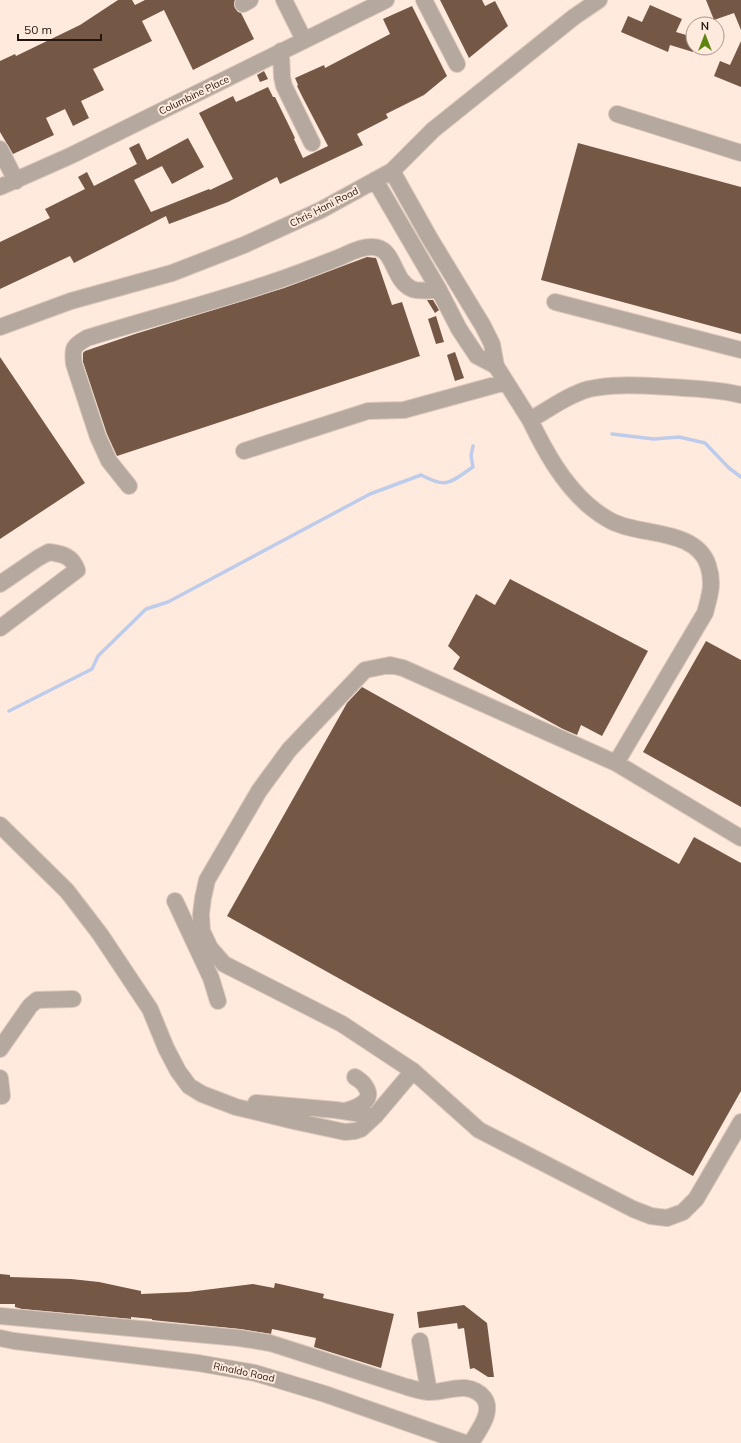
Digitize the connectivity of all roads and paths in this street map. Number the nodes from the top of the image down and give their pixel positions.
1 (284, 0) edge
2 (298, 0) edge
3 (386, 0) edge
4 (424, 0) edge
5 (599, 0) edge
6 (293, 17) junction
7 (304, 40) junction
8 (281, 52) junction
9 (457, 64) dead end
10 (617, 114) dead end
11 (312, 143) dead end
12 (0, 149) edge
13 (741, 153) edge
14 (392, 171) junction
15 (374, 180) junction
16 (16, 181) junction
17 (0, 187) edge
18 (439, 290) junction
19 (555, 302) dead end
20 (0, 327) edge
21 (741, 350) edge
22 (496, 366) junction
23 (506, 382) junction
24 (741, 395) edge
25 (530, 420) junction
26 (244, 451) dead end
27 (129, 486) dead end
28 (0, 584) edge
29 (0, 628) edge
30 (616, 763) junction
31 (0, 825) edge
32 (741, 838) edge
33 (175, 901) dead end
34 (73, 999) dead end
35 (218, 1001) dead end
36 (0, 1049) edge
37 (413, 1070) junction
38 (356, 1077) dead end
39 (0, 1078) edge
40 (2, 1096) dead end
41 (211, 1098) junction
42 (345, 1111) junction
43 (375, 1116) junction
44 (741, 1122) edge
45 (0, 1316) edge
46 (5, 1340) edge
47 (420, 1341) dead end
48 (429, 1392) junction
49 (441, 1438) edge
50 (465, 1443) edge
51 (470, 1443) edge

1 - 6 street
2 - 6 street
3 - 7 street, Columbine Place
4 - 9 street
5 - 14 street, Chris Hani Road
6 - 7 street
7 - 8 street, Columbine Place
8 - 11 street
8 - 16 street, Columbine Place
10 - 13 street
12 - 16 street
14 - 15 street, Chris Hani Road
14 - 22 street
15 - 18 street
15 - 20 street, Chris Hani Road
16 - 17 street, Columbine Place
18 - 22 street
18 - 27 street
19 - 21 street
22 - 23 street
23 - 25 street
23 - 26 street
24 - 25 street
25 - 30 street
28 - 29 street
30 - 32 street
30 - 37 street
31 - 41 street
33 - 35 street
34 - 36 street
37 - 43 street
37 - 44 street
38 - 42 street
39 - 40 street
41 - 42 street
41 - 43 street
42 - 43 street
45 - 48 street
46 - 49 street, Rinaldo Road
47 - 48 street
48 - 51 street
49 - 50 street, Rinaldo Road

